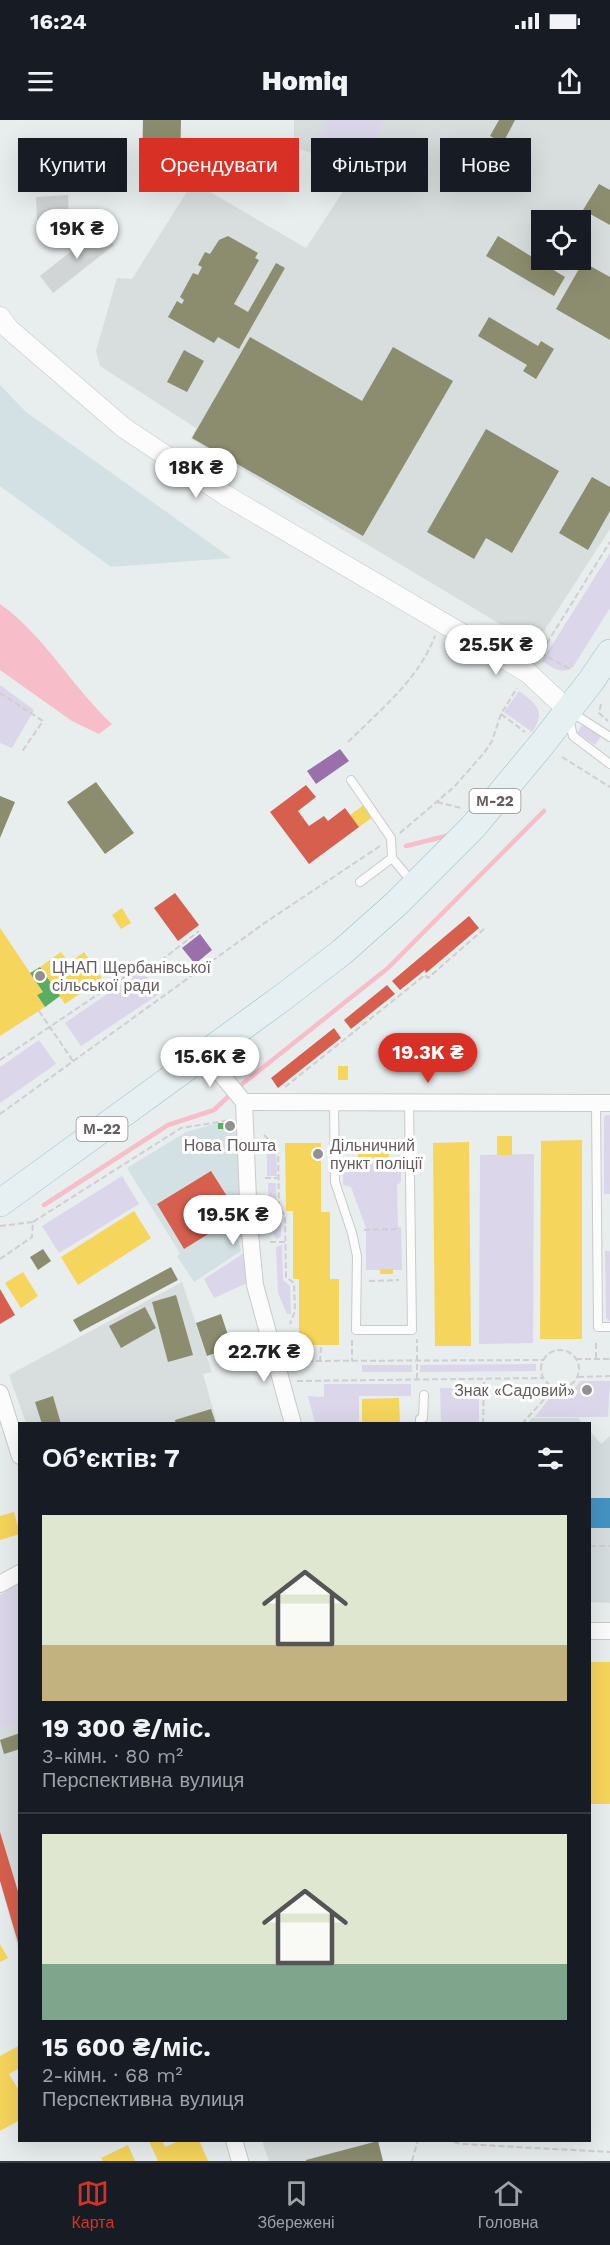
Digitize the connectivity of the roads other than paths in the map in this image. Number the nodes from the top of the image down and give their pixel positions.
1 (0, 317) edge
2 (610, 653) edge
3 (568, 710) junction
4 (608, 736) edge
5 (610, 764) edge
6 (351, 780) dead end
7 (392, 858) junction
8 (360, 882) dead end
9 (415, 885) junction
10 (204, 1054) junction
11 (244, 1102) junction
12 (334, 1102) junction
13 (409, 1102) junction
14 (603, 1103) edge
15 (0, 1203) edge
16 (610, 1327) edge
17 (0, 1393) edge
18 (424, 1395) dead end
19 (292, 1422) edge
20 (420, 1422) edge
21 (18, 1450) edge
22 (18, 1574) edge
23 (0, 1584) edge
24 (591, 1631) edge
25 (610, 1631) edge

1 - 3 street
2 - 3 highway, М-22
3 - 4 lane
3 - 5 lane
3 - 9 highway, М-22
6 - 7 lane
7 - 8 lane
7 - 9 lane
9 - 10 highway, М-22
10 - 11 street
10 - 15 highway, М-22
11 - 12 street
11 - 19 street
12 - 13 street
12 - 13 lane
13 - 14 street
14 - 16 lane
17 - 21 street
18 - 20 lane
22 - 23 street
24 - 25 street

